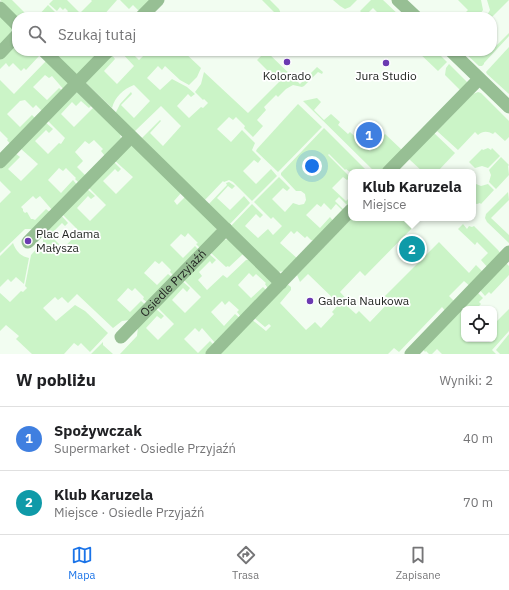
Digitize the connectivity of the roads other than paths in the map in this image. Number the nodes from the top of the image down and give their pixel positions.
1 (158, 0) edge
2 (398, 0) edge
3 (0, 8) edge
4 (146, 12) edge
5 (411, 12) edge
6 (12, 20) edge
7 (12, 40) edge
8 (0, 53) edge
9 (49, 56) edge
10 (103, 56) edge
11 (456, 56) edge
12 (479, 79) junction
13 (77, 84) junction
14 (509, 107) edge
15 (131, 136) junction
16 (0, 162) edge
17 (391, 169) edge
18 (348, 213) edge
19 (226, 229) junction
20 (28, 242) dead end
21 (509, 252) edge
22 (281, 282) junction
23 (122, 337) dead end
24 (212, 354) edge
25 (412, 354) edge

1 - 4 street
2 - 5 street
3 - 6 street
7 - 8 street
9 - 13 street
10 - 13 street
11 - 12 street
12 - 14 street
12 - 17 street
13 - 15 street
13 - 16 street
15 - 19 street
15 - 20 street
18 - 22 street
19 - 22 street
19 - 23 street, Osiedle Przyjaźń
21 - 25 street
22 - 24 street

